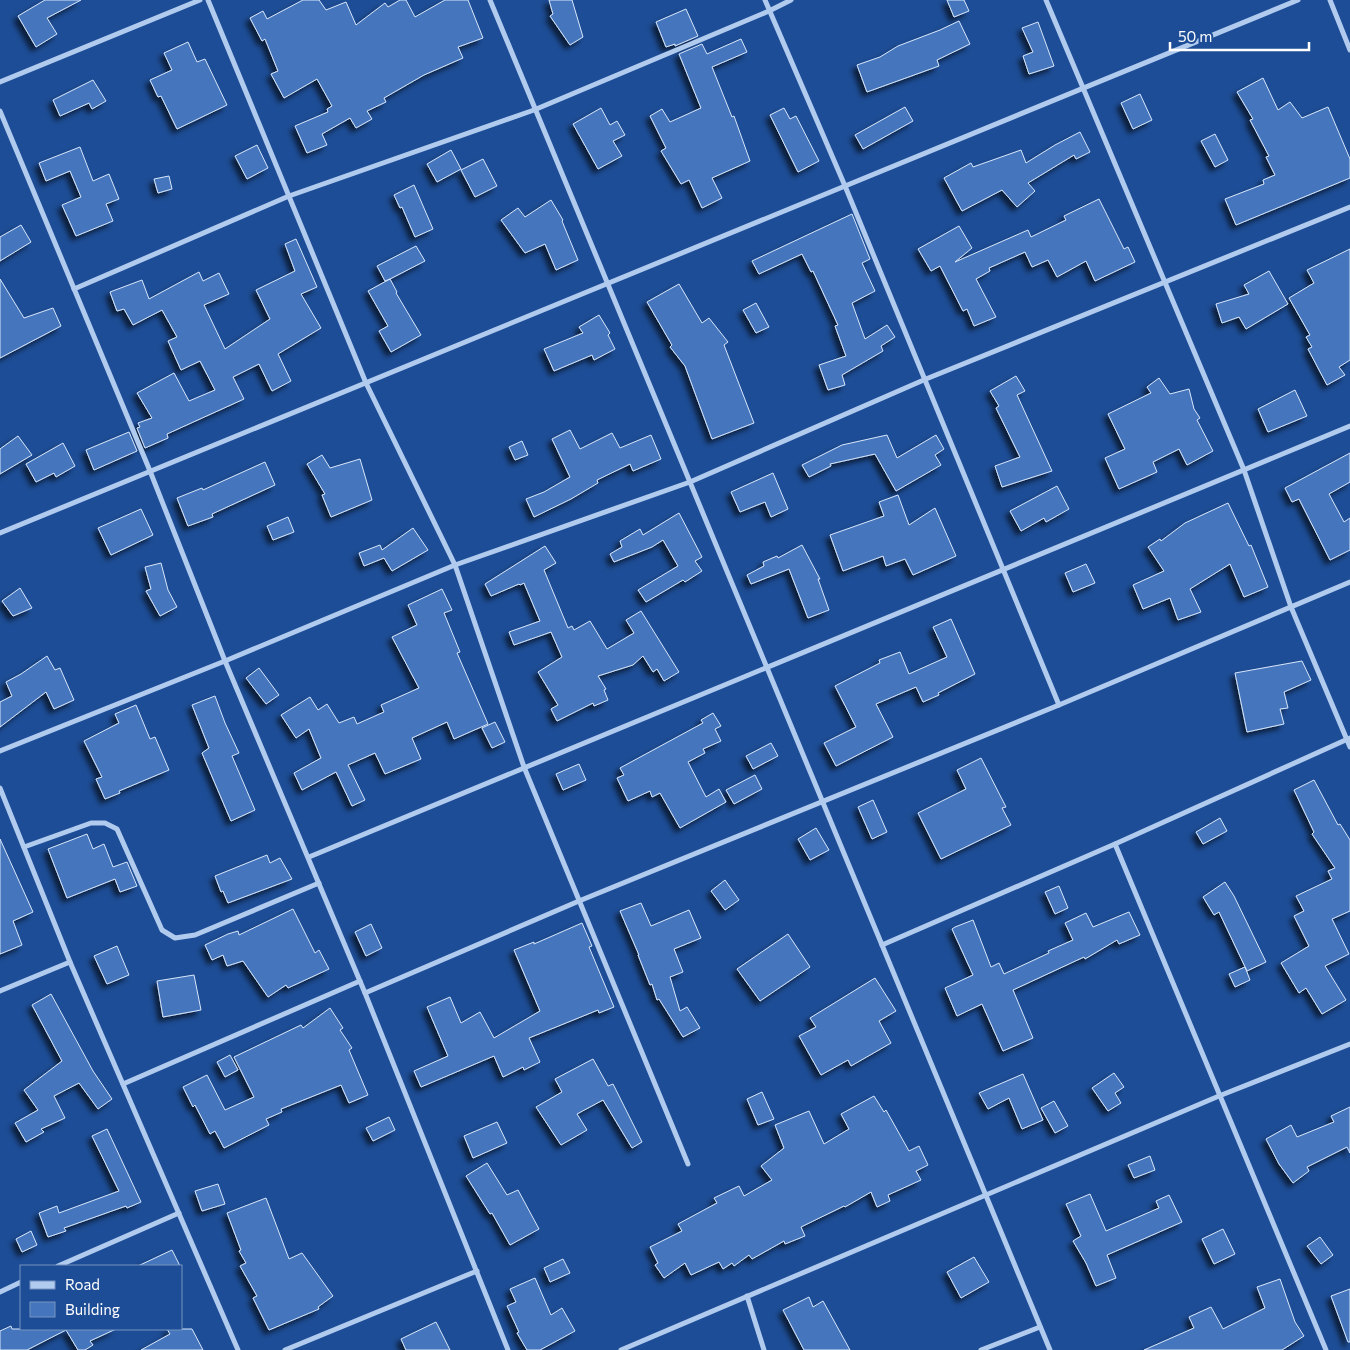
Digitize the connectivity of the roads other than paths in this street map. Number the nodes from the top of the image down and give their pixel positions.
1 (200, 0) edge
2 (208, 0) edge
3 (490, 0) edge
4 (765, 0) edge
5 (790, 0) edge
6 (1046, 0) edge
7 (1298, 0) edge
8 (1330, 0) edge
9 (769, 11) junction
10 (1350, 50) edge
11 (0, 82) edge
12 (1082, 89) junction
13 (534, 110) junction
14 (0, 111) edge
15 (845, 186) junction
16 (289, 196) junction
17 (1350, 208) edge
18 (1164, 282) junction
19 (608, 284) junction
20 (74, 289) junction
21 (926, 379) junction
22 (366, 383) junction
23 (1350, 426) edge
24 (1244, 470) junction
25 (150, 471) junction
26 (690, 482) junction
27 (0, 533) edge
28 (455, 565) junction
29 (1004, 569) junction
30 (1350, 582) edge
31 (1291, 607) junction
32 (225, 661) junction
33 (767, 668) junction
34 (1059, 705) junction
35 (1348, 738) edge
36 (1350, 747) edge
37 (0, 751) edge
38 (524, 767) junction
39 (0, 788) edge
40 (823, 802) junction
41 (1115, 844) junction
42 (24, 847) junction
43 (309, 857) junction
44 (319, 883) junction
45 (579, 901) junction
46 (882, 945) junction
47 (70, 962) junction
48 (360, 981) junction
49 (0, 991) edge
50 (365, 993) junction
51 (1350, 1044) edge
52 (123, 1084) junction
53 (1219, 1096) junction
54 (688, 1164) dead end
55 (986, 1195) junction
56 (179, 1213) junction
57 (60, 1265) edge
58 (477, 1271) junction
59 (20, 1282) edge
60 (0, 1292) edge
61 (747, 1296) junction
62 (1040, 1326) junction
63 (238, 1350) edge
64 (285, 1350) edge
65 (508, 1350) edge
66 (621, 1350) edge
67 (764, 1350) edge
68 (981, 1350) edge
69 (1050, 1350) edge
70 (1326, 1350) edge

1 - 11 street
2 - 16 street
3 - 13 street
4 - 9 street
5 - 9 street
6 - 12 street
7 - 12 street
8 - 10 street
9 - 13 street
9 - 15 street
12 - 15 street
12 - 18 street
13 - 16 street
13 - 19 street
14 - 20 street
15 - 19 street
15 - 21 street
16 - 20 street
16 - 22 street
17 - 18 street
18 - 21 street
18 - 24 street
19 - 22 street
19 - 26 street
20 - 25 street
21 - 26 street
21 - 29 street
22 - 25 street
22 - 28 street
23 - 24 street
24 - 29 street
24 - 31 street
25 - 27 street
25 - 32 street
26 - 28 street
26 - 33 street
28 - 32 street
28 - 38 street
29 - 33 street
29 - 34 street
30 - 31 street
31 - 34 street
31 - 35 street
32 - 37 street
32 - 43 street
33 - 38 street
33 - 40 street
34 - 40 street
35 - 36 street
35 - 41 street
38 - 43 street
38 - 45 street
39 - 42 street
40 - 45 street
40 - 46 street
41 - 46 street
41 - 53 street
42 - 44 street
42 - 47 street
43 - 44 street
44 - 48 street
45 - 50 street
45 - 54 street
46 - 55 street
47 - 49 street
47 - 52 street
48 - 50 street
48 - 52 street
50 - 58 street
51 - 53 street
52 - 56 street
53 - 55 street
53 - 70 street
55 - 61 street
55 - 62 street
56 - 57 street
56 - 63 street
58 - 64 street
58 - 65 street
59 - 60 street
61 - 66 street
61 - 67 street
62 - 68 street
62 - 69 street

